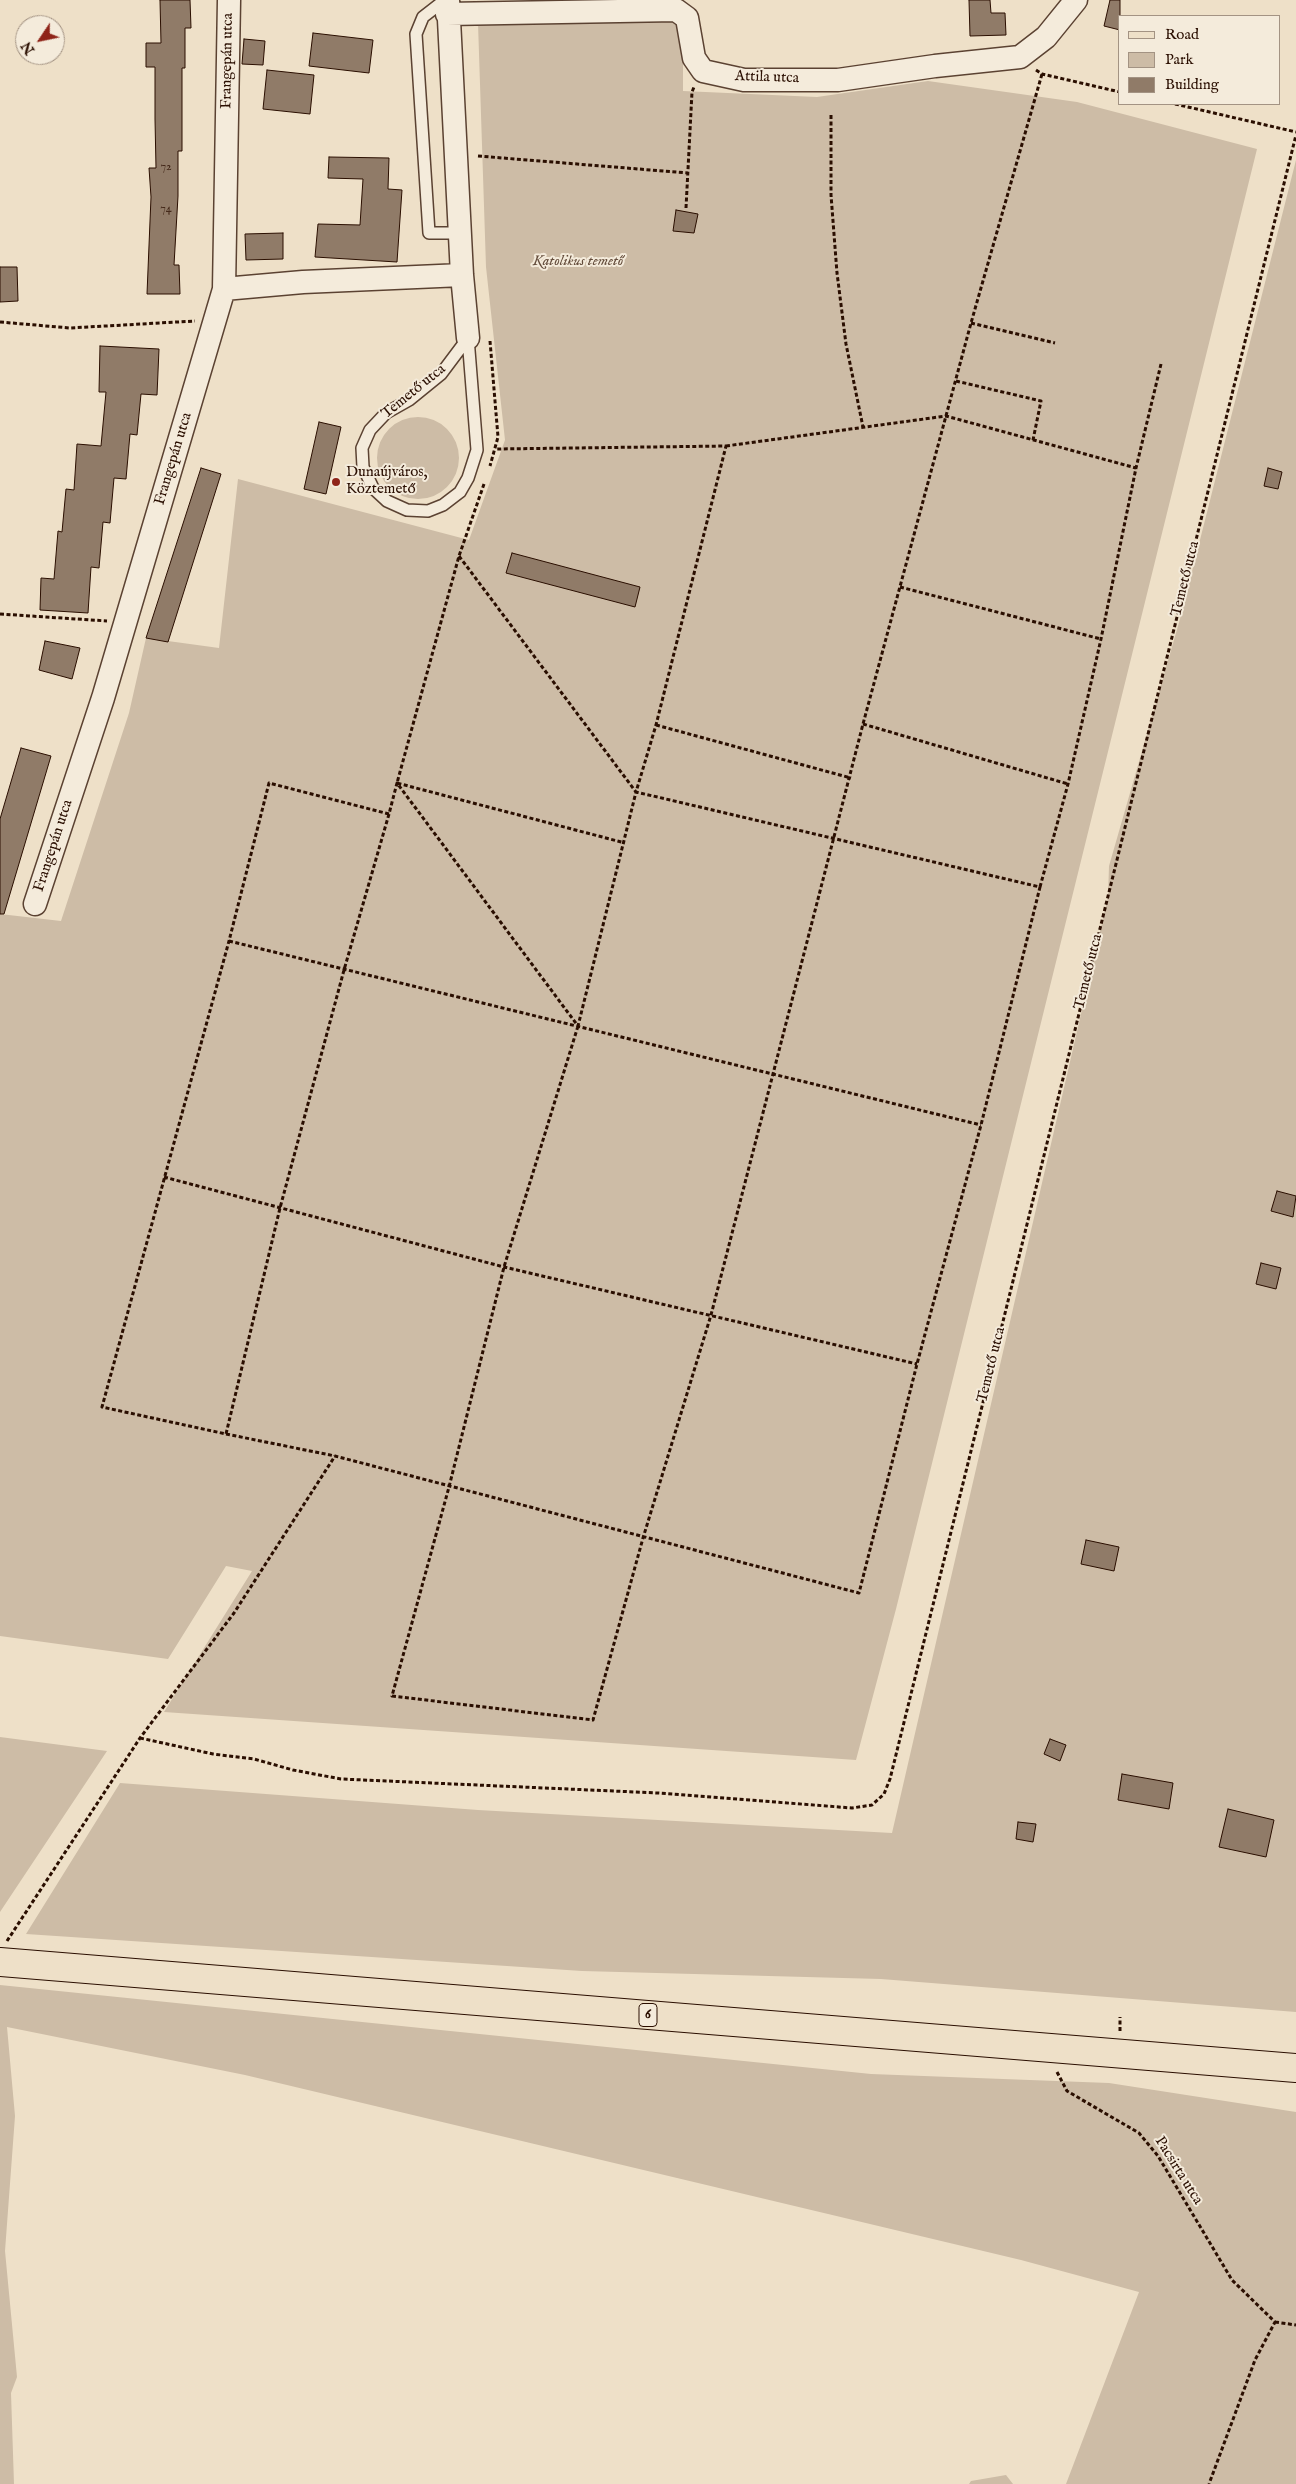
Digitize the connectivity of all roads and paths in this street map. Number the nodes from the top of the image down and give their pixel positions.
1 (229, 0) edge
2 (1076, 0) edge
3 (447, 4) edge
4 (1020, 57) junction
5 (703, 71) junction
6 (1042, 74) junction
7 (1118, 92) edge
8 (1179, 105) edge
9 (831, 115) dead end
10 (1296, 133) edge
11 (478, 156) dead end
12 (688, 174) junction
13 (686, 208) dead end
14 (459, 233) junction
15 (462, 275) junction
16 (224, 289) junction
17 (216, 320) junction
18 (0, 322) edge
19 (971, 323) junction
20 (468, 338) junction
21 (1055, 343) dead end
22 (1161, 364) dead end
23 (956, 381) junction
24 (946, 416) junction
25 (863, 427) junction
26 (1033, 440) junction
27 (726, 446) junction
28 (1136, 468) junction
29 (459, 556) junction
30 (900, 587) junction
31 (0, 614) edge
32 (125, 622) junction
33 (1101, 639) junction
34 (863, 724) junction
35 (656, 725) junction
36 (851, 778) junction
37 (398, 783) junction
38 (1068, 784) junction
39 (636, 792) junction
40 (389, 814) junction
41 (835, 840) junction
42 (625, 843) junction
43 (1040, 887) junction
44 (35, 904) dead end
45 (229, 941) junction
46 (344, 970) junction
47 (578, 1026) junction
48 (773, 1075) junction
49 (981, 1125) junction
50 (164, 1177) junction
51 (280, 1208) junction
52 (504, 1267) junction
53 (711, 1315) junction
54 (917, 1364) junction
55 (226, 1434) junction
56 (335, 1456) junction
57 (449, 1487) junction
58 (643, 1538) junction
59 (140, 1738) junction
60 (3, 1953) edge
61 (1058, 2049) junction
62 (1296, 2068) edge
63 (1275, 2322) junction
64 (1296, 2325) edge
65 (1209, 2484) edge

1 - 16 street, Frangepán utca
2 - 4 street
3 - 5 street
3 - 14 street, Temető utca
3 - 14 lane
4 - 5 street, Attila utca
4 - 6 path
5 - 12 path
6 - 7 path
6 - 19 path
8 - 10 path, Temető utca
9 - 25 path
10 - 59 path, Temető utca
11 - 12 path
12 - 13 path
14 - 15 street, Temető utca
15 - 16 street
15 - 20 street, Temető utca
16 - 17 street, Frangepán utca
17 - 18 path
17 - 32 street, Frangepán utca
19 - 21 path
19 - 23 path
20 - 20 lane, Temető utca
22 - 28 path
23 - 24 path
23 - 26 path
24 - 25 path
24 - 26 path
24 - 30 path
25 - 27 path
26 - 28 path
27 - 29 path
27 - 35 path
28 - 33 path
29 - 37 path
29 - 39 path
30 - 33 path
30 - 34 path
31 - 32 path
32 - 44 street, Frangepán utca
33 - 38 path
34 - 36 path
34 - 38 path
35 - 36 path
35 - 39 path
36 - 41 path
37 - 40 path
37 - 42 path
37 - 47 path
38 - 43 path
39 - 41 path
39 - 42 path
40 - 45 path
40 - 46 path
41 - 43 path
41 - 48 path
42 - 47 path
43 - 49 path
45 - 46 path
45 - 50 path
46 - 47 path
46 - 51 path
47 - 48 path
47 - 52 path
48 - 49 path
48 - 53 path
49 - 54 path
50 - 51 path
50 - 55 path
51 - 52 path
51 - 55 path
52 - 53 path
52 - 57 path
53 - 54 path
53 - 58 path
54 - 58 path
55 - 56 path
56 - 57 path
56 - 59 path
57 - 58 path
57 - 58 path
59 - 60 path
60 - 61 main road, 6
61 - 62 main road, 6
61 - 63 path, Pacsirta utca
63 - 64 path
63 - 65 path

